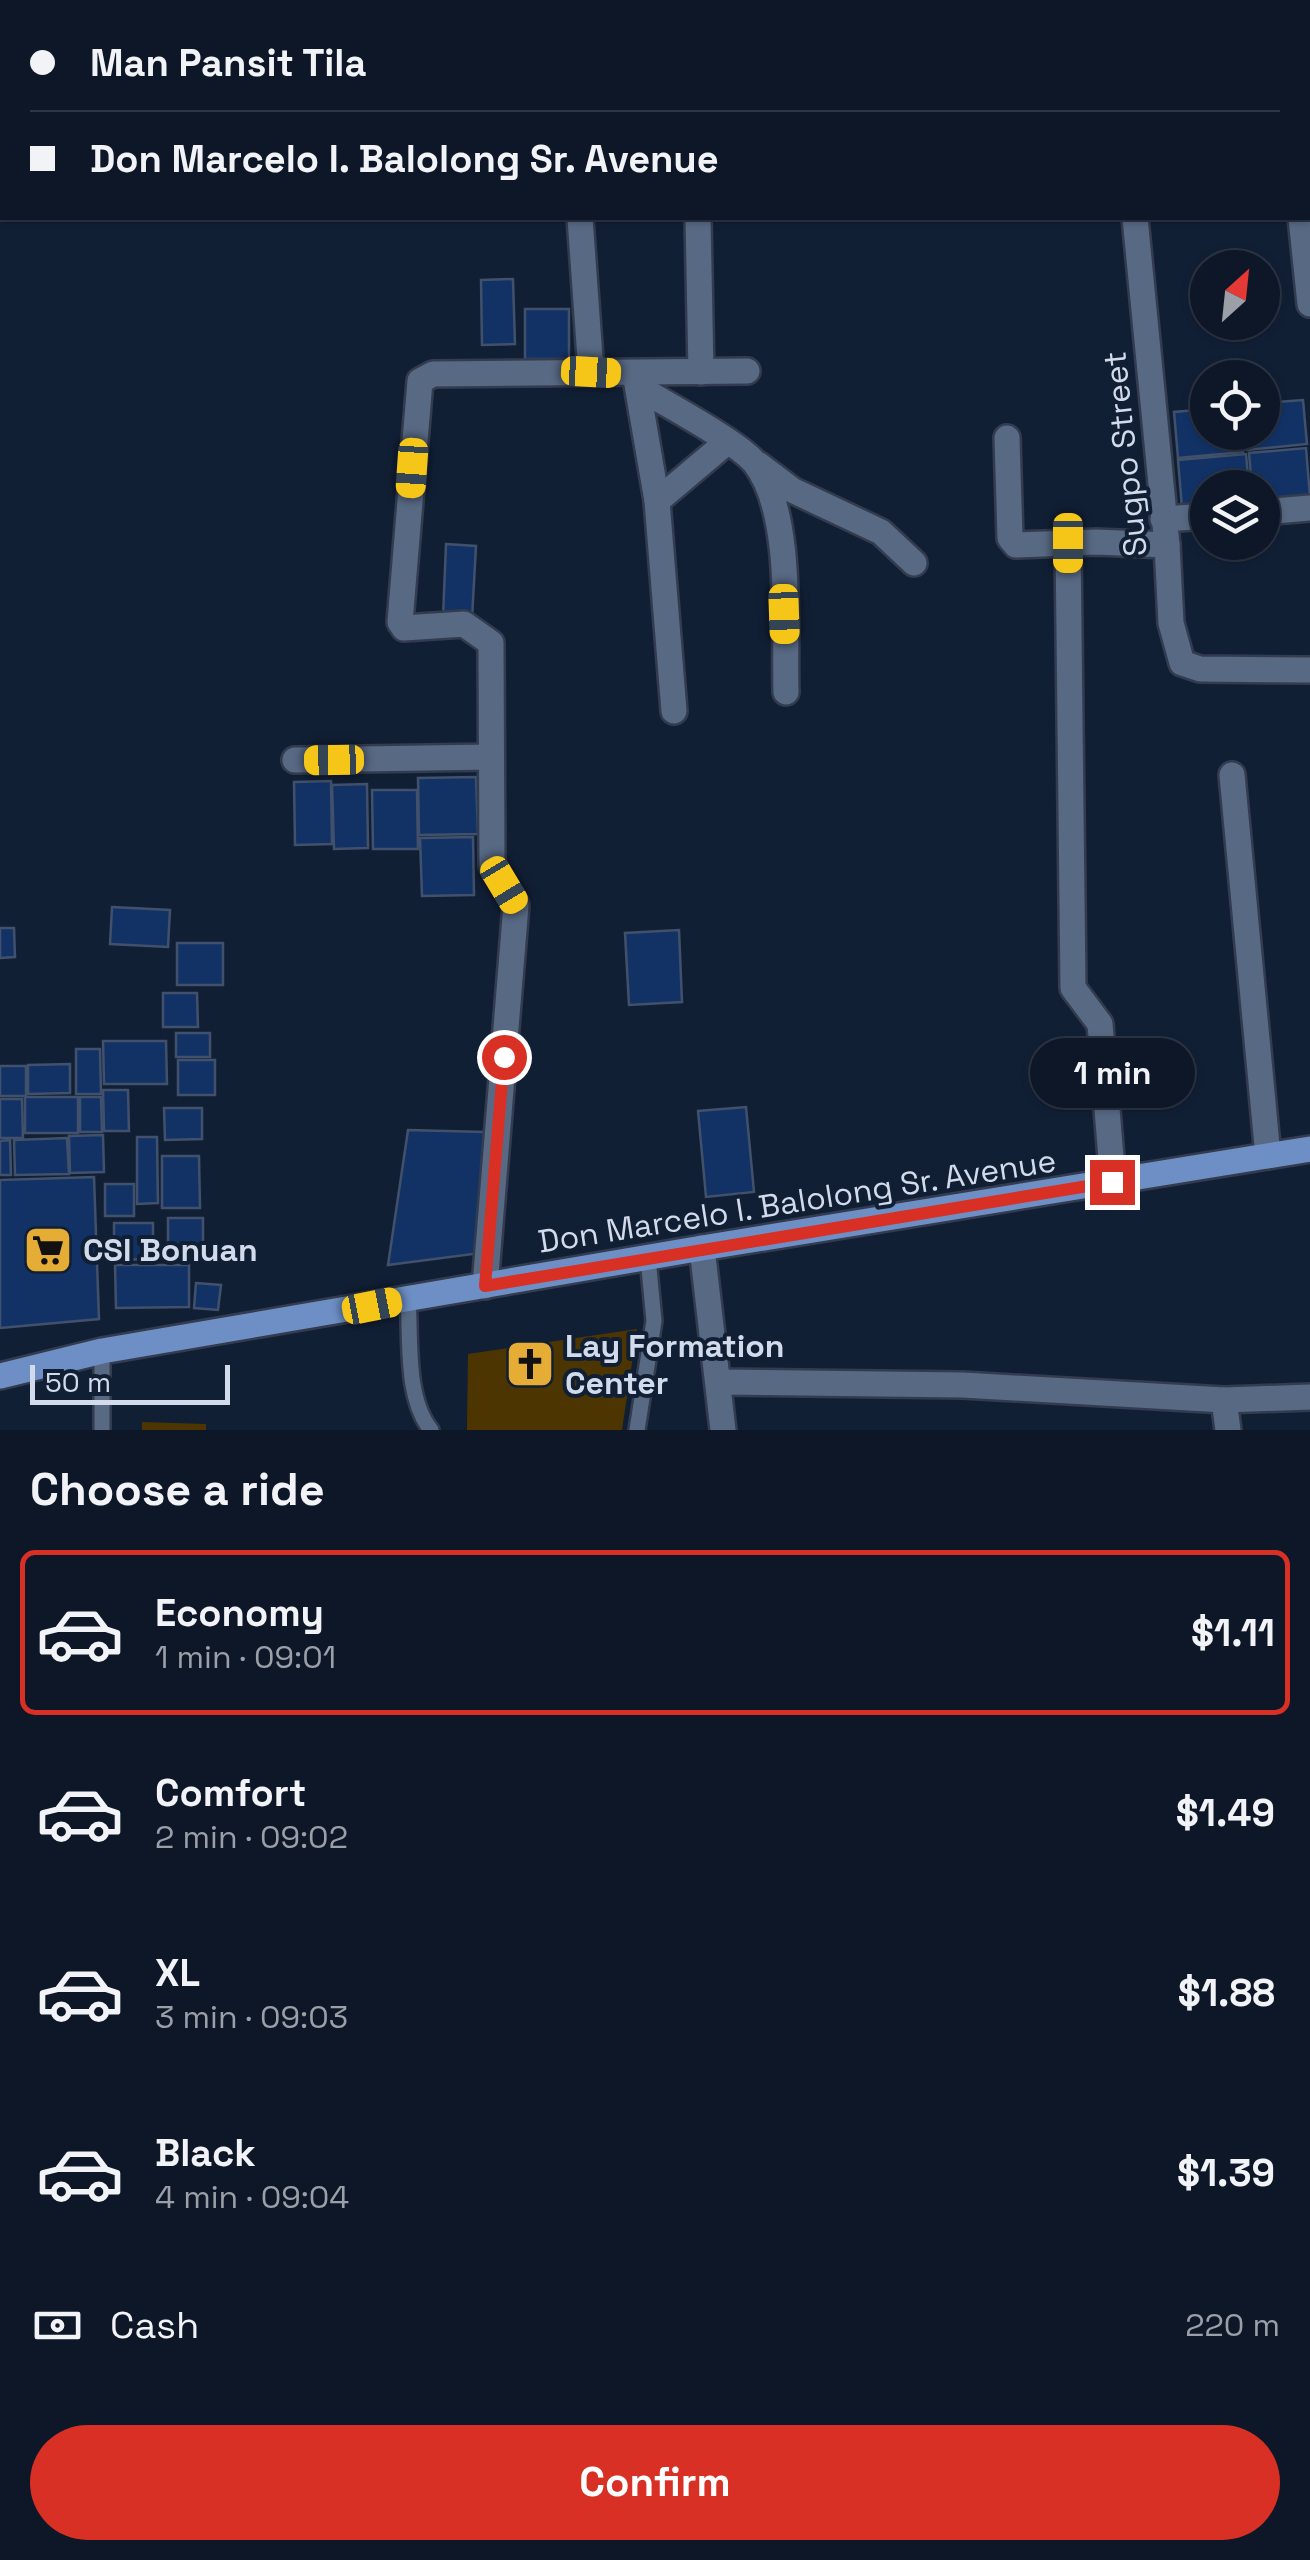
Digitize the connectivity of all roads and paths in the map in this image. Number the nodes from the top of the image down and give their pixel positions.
1 (580, 220) edge
2 (698, 220) edge
3 (1135, 220) edge
4 (1301, 220) edge
5 (1310, 304) edge
6 (747, 370) dead end
7 (591, 372) junction
8 (701, 372) junction
9 (636, 380) junction
10 (1007, 438) dead end
11 (727, 442) junction
12 (754, 462) junction
13 (657, 501) junction
14 (1310, 508) edge
15 (1280, 510) edge
16 (1190, 517) edge
17 (1163, 519) junction
18 (1068, 543) junction
19 (1167, 546) junction
20 (914, 563) dead end
21 (1310, 670) edge
22 (786, 692) dead end
23 (674, 711) dead end
24 (491, 756) junction
25 (296, 760) dead end
26 (1232, 775) dead end
27 (1310, 1150) edge
28 (1268, 1156) junction
29 (1112, 1182) junction
30 (702, 1248) junction
31 (648, 1258) junction
32 (485, 1286) junction
33 (408, 1299) junction
34 (102, 1351) junction
35 (0, 1376) edge
36 (719, 1382) junction
37 (1310, 1397) edge
38 (1224, 1400) junction
39 (102, 1430) edge
40 (431, 1430) edge
41 (636, 1430) edge
42 (723, 1430) edge
43 (1228, 1430) edge

1 - 7 street
2 - 8 street
3 - 17 street, Sugpo Street
4 - 5 street
6 - 8 street
7 - 9 street
7 - 24 street
8 - 9 street
9 - 11 street
9 - 13 street
10 - 18 street
11 - 12 street
11 - 13 street
12 - 20 street
12 - 22 street
13 - 23 street
14 - 15 street
16 - 17 street
17 - 19 street, Sugpo Street
18 - 19 street
18 - 29 street
19 - 21 street, Sugpo Street
24 - 25 street
24 - 32 street
26 - 28 street
27 - 28 main road, Don Marcelo I. Balolong Sr. Avenue
28 - 29 main road, Don Marcelo I. Balolong Sr. Avenue
29 - 30 main road, Don Marcelo I. Balolong Sr. Avenue
30 - 31 main road, Don Marcelo I. Balolong Sr. Avenue
30 - 36 street
31 - 32 main road, Don Marcelo I. Balolong Sr. Avenue
31 - 41 lane
32 - 33 main road, Don Marcelo I. Balolong Sr. Avenue
33 - 34 main road, Don Marcelo I. Balolong Sr. Avenue
33 - 40 lane
34 - 35 main road, Don Marcelo I. Balolong Sr. Avenue
34 - 39 lane
36 - 38 street
36 - 42 street
37 - 38 street
38 - 43 street

